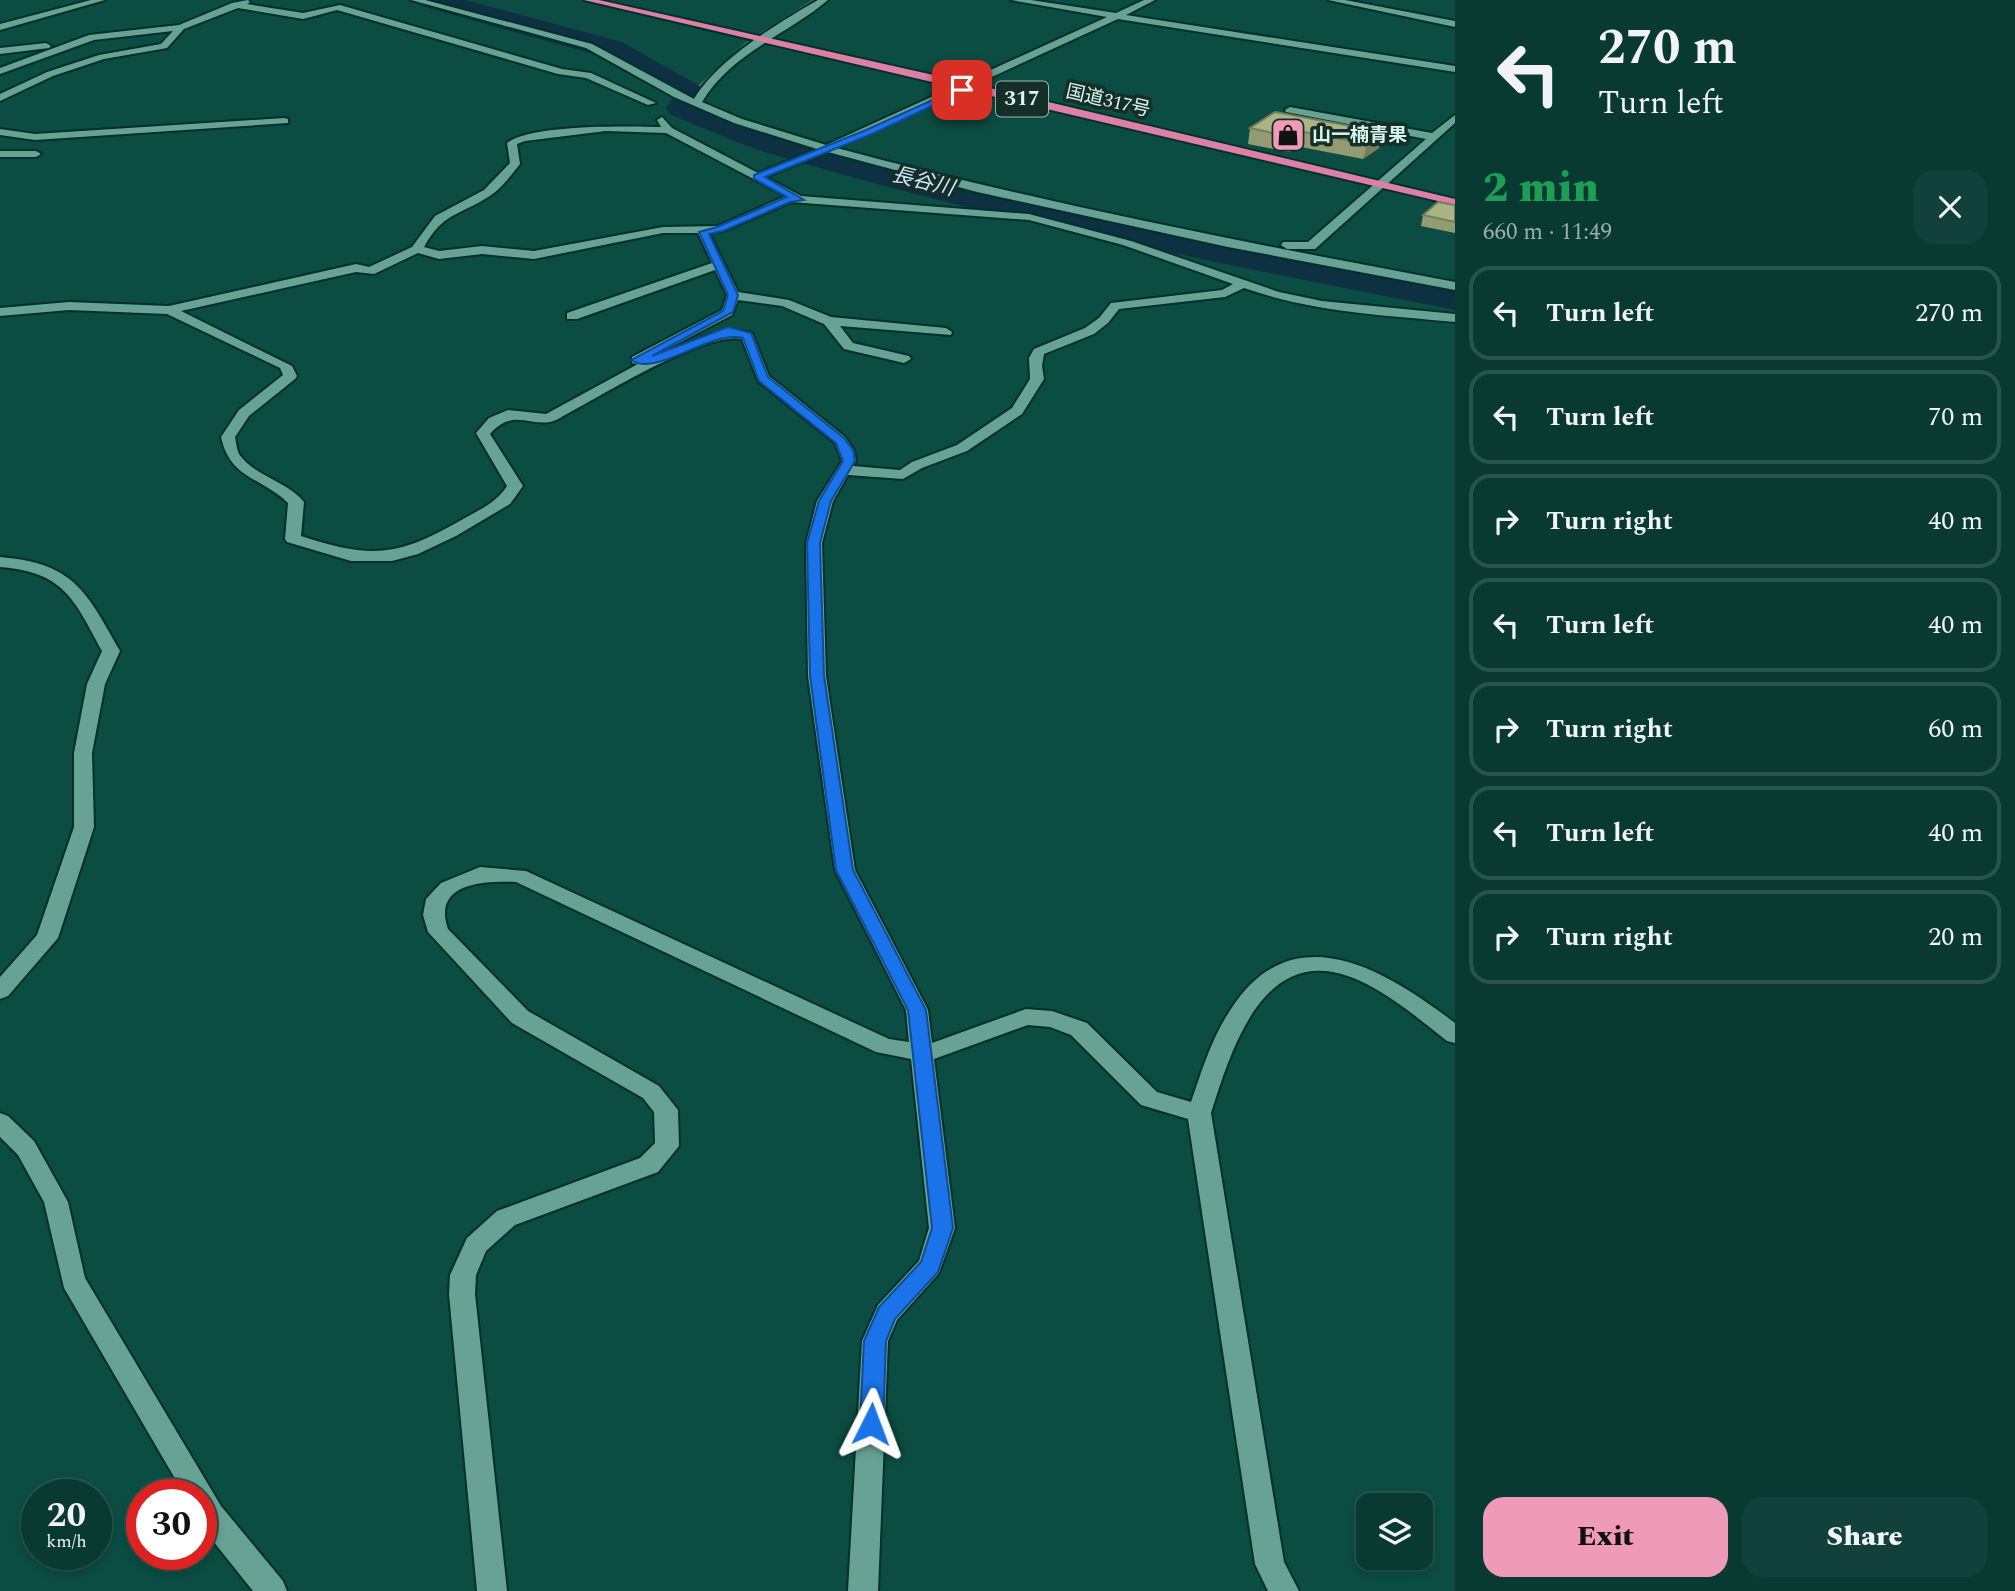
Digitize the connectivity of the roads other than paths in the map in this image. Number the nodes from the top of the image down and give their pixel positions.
1 (101, 0) edge
2 (252, 0) edge
3 (415, 0) edge
4 (588, 0) edge
5 (800, 0) edge
6 (1015, 0) edge
7 (1151, 0) edge
8 (1332, 0) edge
9 (821, 2) edge
10 (363, 4) dead end
11 (235, 5) junction
12 (443, 7) junction
13 (352, 11) junction
14 (418, 15) dead end
15 (1117, 16) junction
16 (406, 19) dead end
17 (394, 23) junction
18 (1455, 24) edge
19 (2, 26) edge
20 (181, 27) junction
21 (764, 40) junction
22 (65, 46) junction
23 (0, 51) edge
24 (1455, 69) edge
25 (0, 71) edge
26 (969, 86) junction
27 (677, 95) junction
28 (0, 98) edge
29 (651, 103) junction
30 (696, 103) junction
31 (1290, 110) dead end
32 (1455, 118) edge
33 (284, 121) dead end
34 (668, 130) junction
35 (0, 132) edge
36 (1434, 137) junction
37 (825, 150) junction
38 (0, 154) edge
39 (36, 155) dead end
40 (757, 177) junction
41 (1382, 184) junction
42 (799, 200) junction
43 (1455, 200) edge
44 (703, 232) junction
45 (1228, 243) junction
46 (416, 250) junction
47 (719, 265) junction
48 (1243, 284) junction
49 (1455, 286) edge
50 (733, 295) junction
51 (169, 310) junction
52 (0, 312) edge
53 (572, 316) dead end
54 (1455, 318) edge
55 (829, 321) junction
56 (946, 332) dead end
57 (657, 359) junction
58 (904, 359) dead end
59 (846, 470) junction
60 (0, 562) edge
61 (0, 991) edge
62 (1455, 1035) edge
63 (923, 1053) junction
64 (1199, 1113) junction
65 (0, 1122) edge
66 (189, 1479) edge
67 (217, 1523) edge
68 (272, 1591) edge
69 (492, 1591) edge
70 (863, 1591) edge
71 (1284, 1591) edge

1 - 19 street
2 - 11 street
3 - 12 street
4 - 21 highway, 国道317号 / 317
5 - 9 street
6 - 15 street
7 - 15 street
8 - 18 street
9 - 21 street
10 - 13 street
11 - 13 street
11 - 20 street
12 - 14 street
12 - 27 street
13 - 17 street
15 - 24 street
15 - 26 street
16 - 17 street
17 - 29 street
20 - 22 street
20 - 28 street
21 - 26 highway, 国道317号 / 317
21 - 30 street
22 - 23 street
22 - 25 street
26 - 37 street
26 - 41 highway, 国道317号 / 317
27 - 29 street
27 - 30 street
29 - 34 street
30 - 37 street
31 - 36 street
32 - 36 street
33 - 35 street
34 - 40 street
34 - 46 street
36 - 41 street
37 - 40 street
37 - 45 street
38 - 39 street
40 - 42 street
41 - 43 highway, 国道317号
41 - 45 street
42 - 44 street
42 - 48 street
44 - 46 street
44 - 47 street
45 - 49 street
46 - 51 street
47 - 50 street
47 - 53 street
48 - 54 street
48 - 59 street
50 - 55 street
50 - 57 street
51 - 52 street
51 - 57 street
55 - 56 street
55 - 58 street
57 - 59 street
59 - 63 street
60 - 61 street
62 - 64 street
63 - 64 street
63 - 69 street
63 - 70 street
64 - 71 street
65 - 66 street
67 - 68 street

